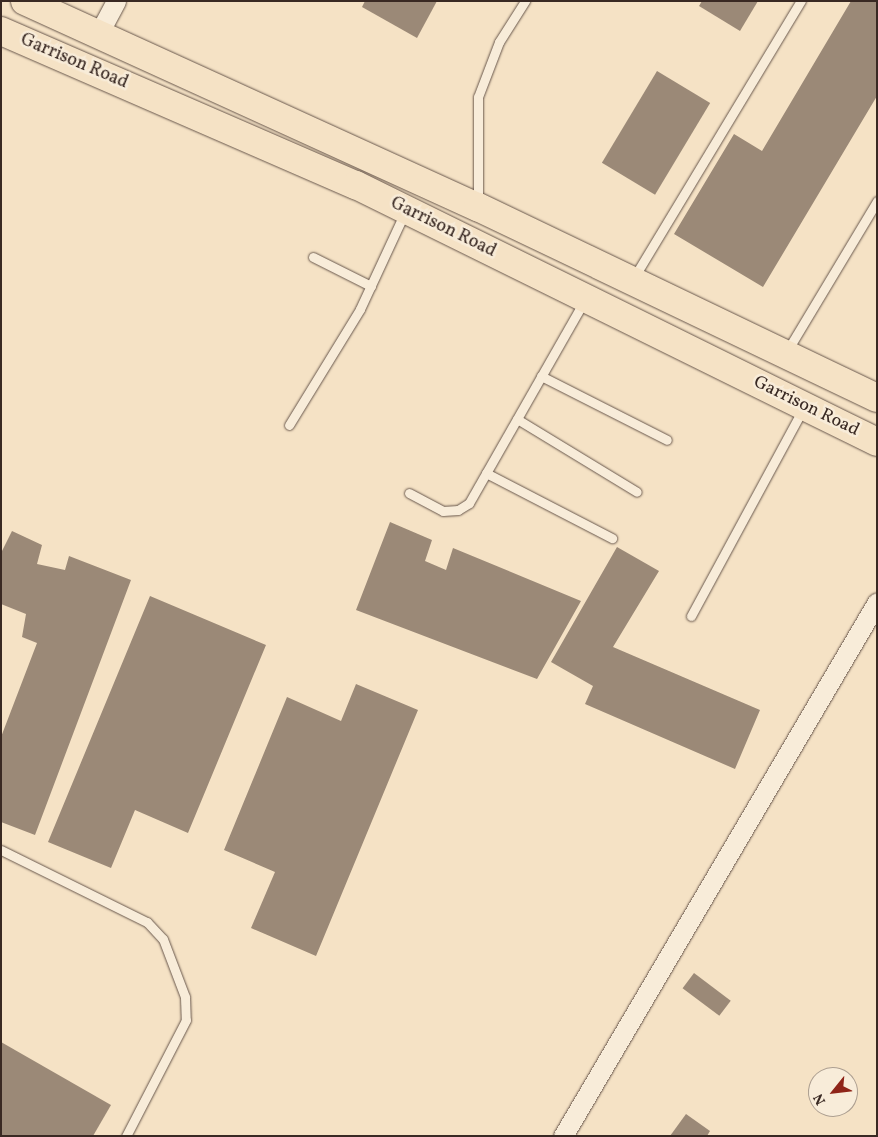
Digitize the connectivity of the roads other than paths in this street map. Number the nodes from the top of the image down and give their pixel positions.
1 (25, 1) edge
2 (116, 1) edge
3 (525, 1) edge
4 (801, 1) edge
5 (56, 7) edge
6 (1, 31) edge
7 (99, 33) junction
8 (877, 201) edge
9 (478, 207) junction
10 (406, 210) junction
11 (313, 257) dead end
12 (633, 280) junction
13 (371, 286) junction
14 (586, 298) junction
15 (785, 354) junction
16 (541, 376) junction
17 (877, 398) edge
18 (804, 406) junction
19 (517, 419) junction
20 (289, 426) dead end
21 (667, 440) dead end
22 (877, 442) edge
23 (486, 474) junction
24 (637, 492) dead end
25 (408, 493) dead end
26 (612, 538) dead end
27 (877, 602) edge
28 (692, 616) dead end
29 (1, 850) edge
30 (126, 1136) edge
31 (563, 1136) edge

1 - 5 main road, Garrison Road
2 - 7 street
3 - 9 lane
4 - 12 lane
5 - 7 main road, Garrison Road
6 - 10 main road, Garrison Road
7 - 9 main road, Garrison Road
8 - 15 lane
9 - 12 main road, Garrison Road
10 - 13 lane
10 - 14 main road, Garrison Road
11 - 13 lane
12 - 15 main road, Garrison Road
13 - 20 lane
14 - 16 lane
14 - 18 main road, Garrison Road
15 - 17 main road, Garrison Road
16 - 19 lane
16 - 21 lane
18 - 22 main road, Garrison Road
18 - 28 lane
19 - 23 lane
19 - 24 lane
23 - 25 lane
23 - 26 lane
27 - 31 street
29 - 30 lane

